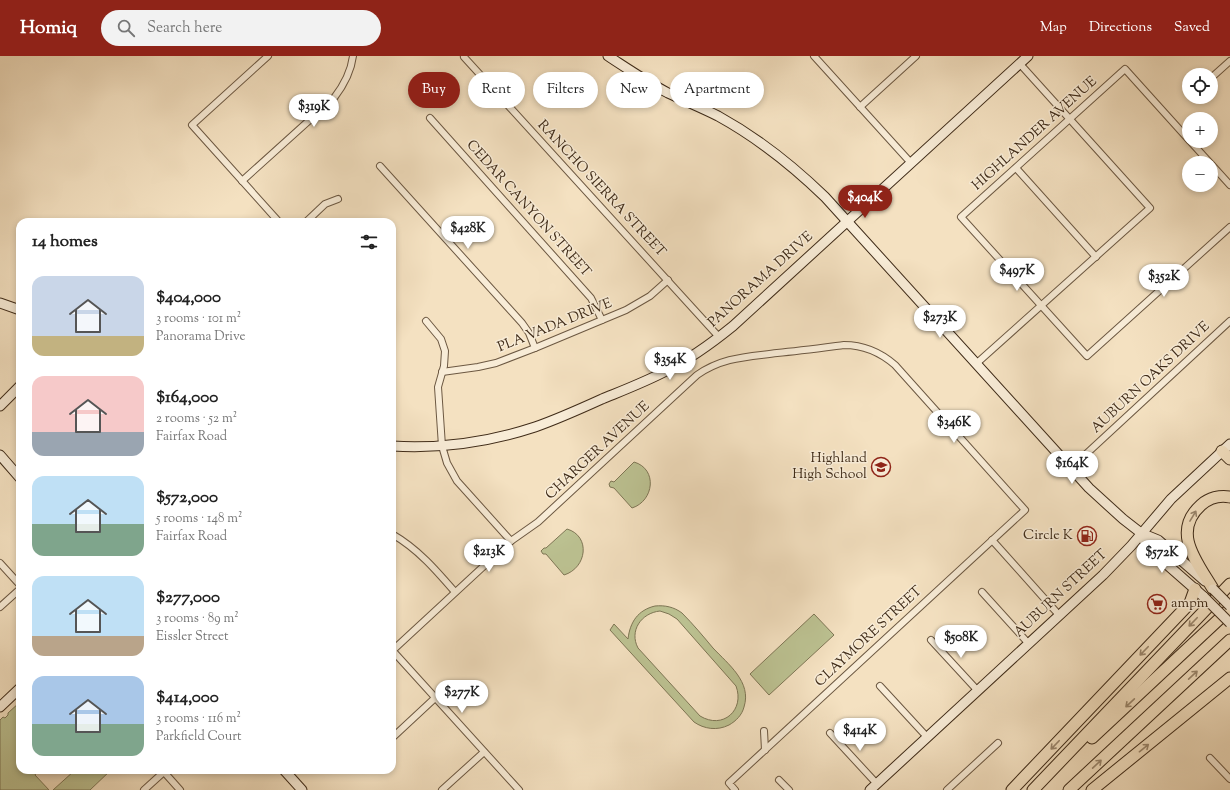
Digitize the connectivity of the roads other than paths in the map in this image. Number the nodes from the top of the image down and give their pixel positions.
1 (268, 56) edge
2 (354, 56) edge
3 (608, 56) edge
4 (814, 56) edge
5 (916, 56) edge
6 (1028, 56) edge
7 (464, 57) dead end
8 (1230, 60) edge
9 (1020, 64) junction
10 (1218, 71) edge
11 (860, 107) junction
12 (430, 118) dead end
13 (1070, 119) junction
14 (1182, 132) edge
15 (1196, 148) edge
16 (1203, 156) edge
17 (911, 163) junction
18 (380, 166) dead end
19 (1016, 168) junction
20 (1218, 173) edge
21 (242, 181) junction
22 (1230, 186) edge
23 (338, 199) dead end
24 (275, 218) edge
25 (310, 218) edge
26 (847, 222) junction
27 (1230, 227) edge
28 (1096, 256) junction
29 (668, 280) junction
30 (0, 303) edge
31 (1041, 306) junction
32 (16, 309) edge
33 (602, 320) junction
34 (426, 321) dead end
35 (1230, 322) edge
36 (719, 337) junction
37 (535, 348) junction
38 (977, 363) junction
39 (442, 372) junction
40 (16, 390) edge
41 (0, 406) edge
42 (396, 446) edge
43 (442, 446) junction
44 (1228, 450) edge
45 (0, 455) edge
46 (1071, 468) junction
47 (16, 473) edge
48 (1230, 497) edge
49 (1025, 510) joint
50 (1141, 533) junction
51 (396, 536) edge
52 (992, 540) junction
53 (511, 541) junction
54 (0, 563) edge
55 (16, 581) edge
56 (1230, 584) edge
57 (1195, 589) junction
58 (1213, 589) junction
59 (455, 592) junction
60 (982, 592) dead end
61 (16, 593) edge
62 (0, 607) edge
63 (1230, 608) edge
64 (1059, 615) junction
65 (1230, 623) edge
66 (931, 640) dead end
67 (1230, 640) edge
68 (1029, 644) junction
69 (396, 646) edge
70 (396, 654) edge
71 (1230, 678) edge
72 (880, 686) dead end
73 (978, 691) junction
74 (16, 692) edge
75 (435, 698) junction
76 (0, 706) edge
77 (764, 731) dead end
78 (830, 733) dead end
79 (396, 734) edge
80 (927, 737) junction
81 (998, 743) dead end
82 (765, 750) junction
83 (484, 752) junction
84 (1210, 758) dead end
85 (162, 774) edge
86 (167, 774) edge
87 (288, 774) edge
88 (1230, 779) edge
89 (779, 780) dead end
90 (874, 787) edge
91 (144, 790) edge
92 (180, 790) edge
93 (302, 790) edge
94 (442, 790) edge
95 (518, 790) edge
96 (735, 790) edge
97 (789, 790) edge
98 (947, 790) edge
99 (1012, 790) edge
100 (1033, 790) edge
101 (1036, 790) edge
102 (1069, 790) edge
103 (1092, 790) edge

1 - 21 street
2 - 21 street
3 - 26 main road
4 - 11 street
5 - 11 street
6 - 9 main road, PANORAMA DRIVE
7 - 29 street, RANCHO SIERRA STREET
8 - 10 street
9 - 13 street
9 - 17 main road, PANORAMA DRIVE
11 - 17 street
12 - 33 street, CEDAR CANYON STREET
13 - 14 street, HIGHLANDER AVENUE
13 - 19 street, HIGHLANDER AVENUE
13 - 28 street
15 - 16 street
17 - 26 main road, PANORAMA DRIVE
18 - 37 street
19 - 28 street
19 - 31 street, HIGHLANDER AVENUE
20 - 22 street
21 - 24 street
23 - 25 street
26 - 36 main road, PANORAMA DRIVE
26 - 38 main road
27 - 31 street
28 - 31 street
29 - 33 street, PLA VADA DRIVE
29 - 36 street, RANCHO SIERRA STREET
30 - 32 main road
31 - 38 street
33 - 37 street, PLA VADA DRIVE
34 - 39 street
35 - 46 street, AUBURN OAKS DRIVE
36 - 43 main road, PANORAMA DRIVE
37 - 39 street, PLA VADA DRIVE
38 - 46 main road
39 - 43 street
40 - 41 main road
42 - 43 main road, PANORAMA DRIVE
43 - 53 street
44 - 50 main road, AUBURN STREET
45 - 47 main road
46 - 50 main road
58 -> 48 highway
49 - 52 street, CLAYMORE STREET
49 - 53 street, CHARGER AVENUE
50 - 57 main road
50 - 58 main road
50 - 64 main road, AUBURN STREET
51 - 59 street
52 - 64 street
52 - 82 street, CLAYMORE STREET
53 - 59 street, CHARGER AVENUE
54 - 55 street
56 -> 100 highway
57 - 65 main road, bridge
57 -> 99 highway
58 - 63 main road, bridge
59 - 69 street, CHARGER AVENUE
60 - 68 street
61 - 62 street
63 -> 101 highway
64 - 68 main road, AUBURN STREET
66 - 73 street
102 -> 67 highway
68 - 73 main road, AUBURN STREET
70 - 75 street
103 -> 71 highway
72 - 80 street
73 - 80 main road, AUBURN STREET
74 - 76 main road
75 - 79 street
75 - 83 street
77 - 82 street
78 - 90 street
80 - 90 main road, AUBURN STREET
81 - 98 street
82 - 96 street, CLAYMORE STREET
83 - 94 street
83 - 95 street
84 - 88 street
85 - 91 street
86 - 92 street
87 - 93 main road
89 - 97 street

